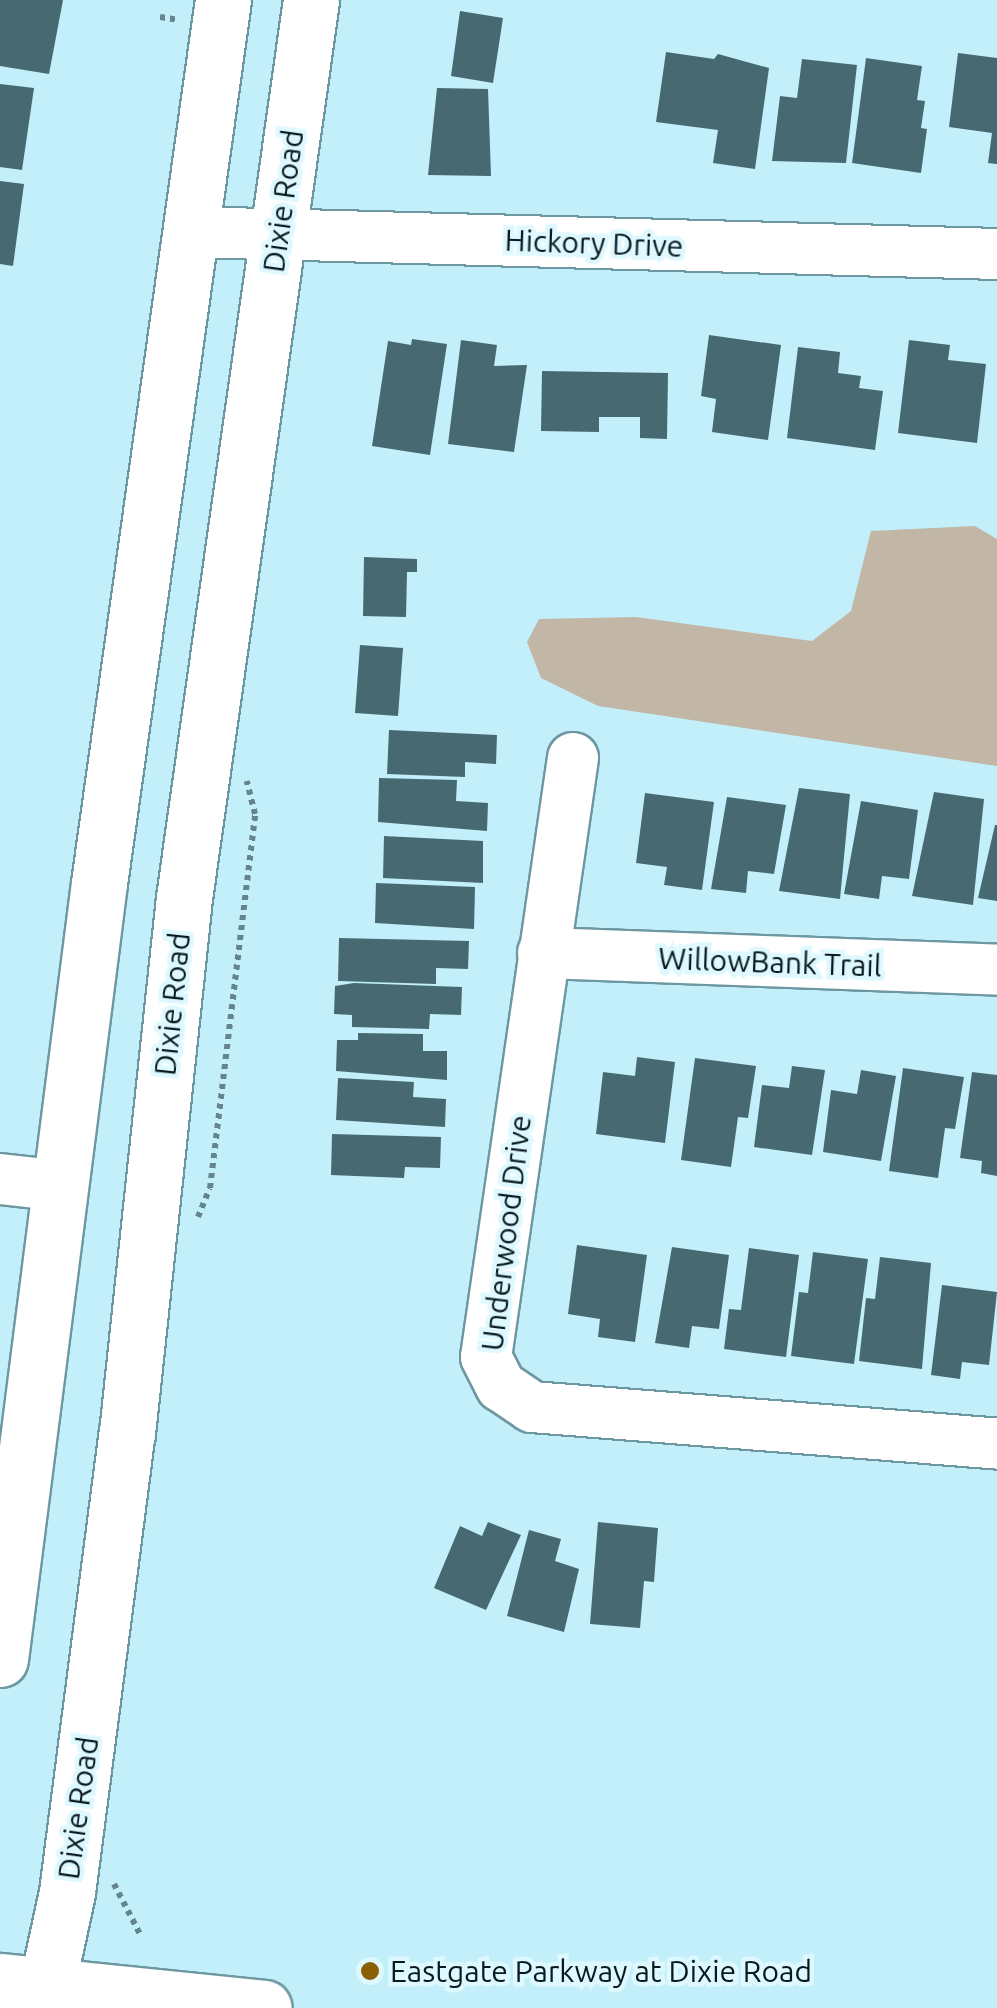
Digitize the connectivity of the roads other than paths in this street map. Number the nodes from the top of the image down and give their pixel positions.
1 (223, 0) edge
2 (311, 0) edge
3 (191, 232) junction
4 (278, 234) junction
5 (997, 254) edge
6 (573, 758) dead end
7 (543, 953) junction
8 (997, 970) edge
9 (0, 1180) edge
10 (62, 1186) junction
11 (997, 1444) edge
12 (0, 1658) edge
13 (29, 1992) edge
14 (264, 2008) edge

1 - 3 main road
2 - 4 main road, Dixie Road
3 - 4 street, Hickory Drive
3 - 10 main road
4 - 5 street, Hickory Drive
4 - 13 main road, Dixie Road
6 - 7 street, Underwood Drive
7 - 8 street, WillowBank Trail
7 - 11 street, Underwood Drive
9 - 10 street
10 - 12 main road
13 - 14 main road

